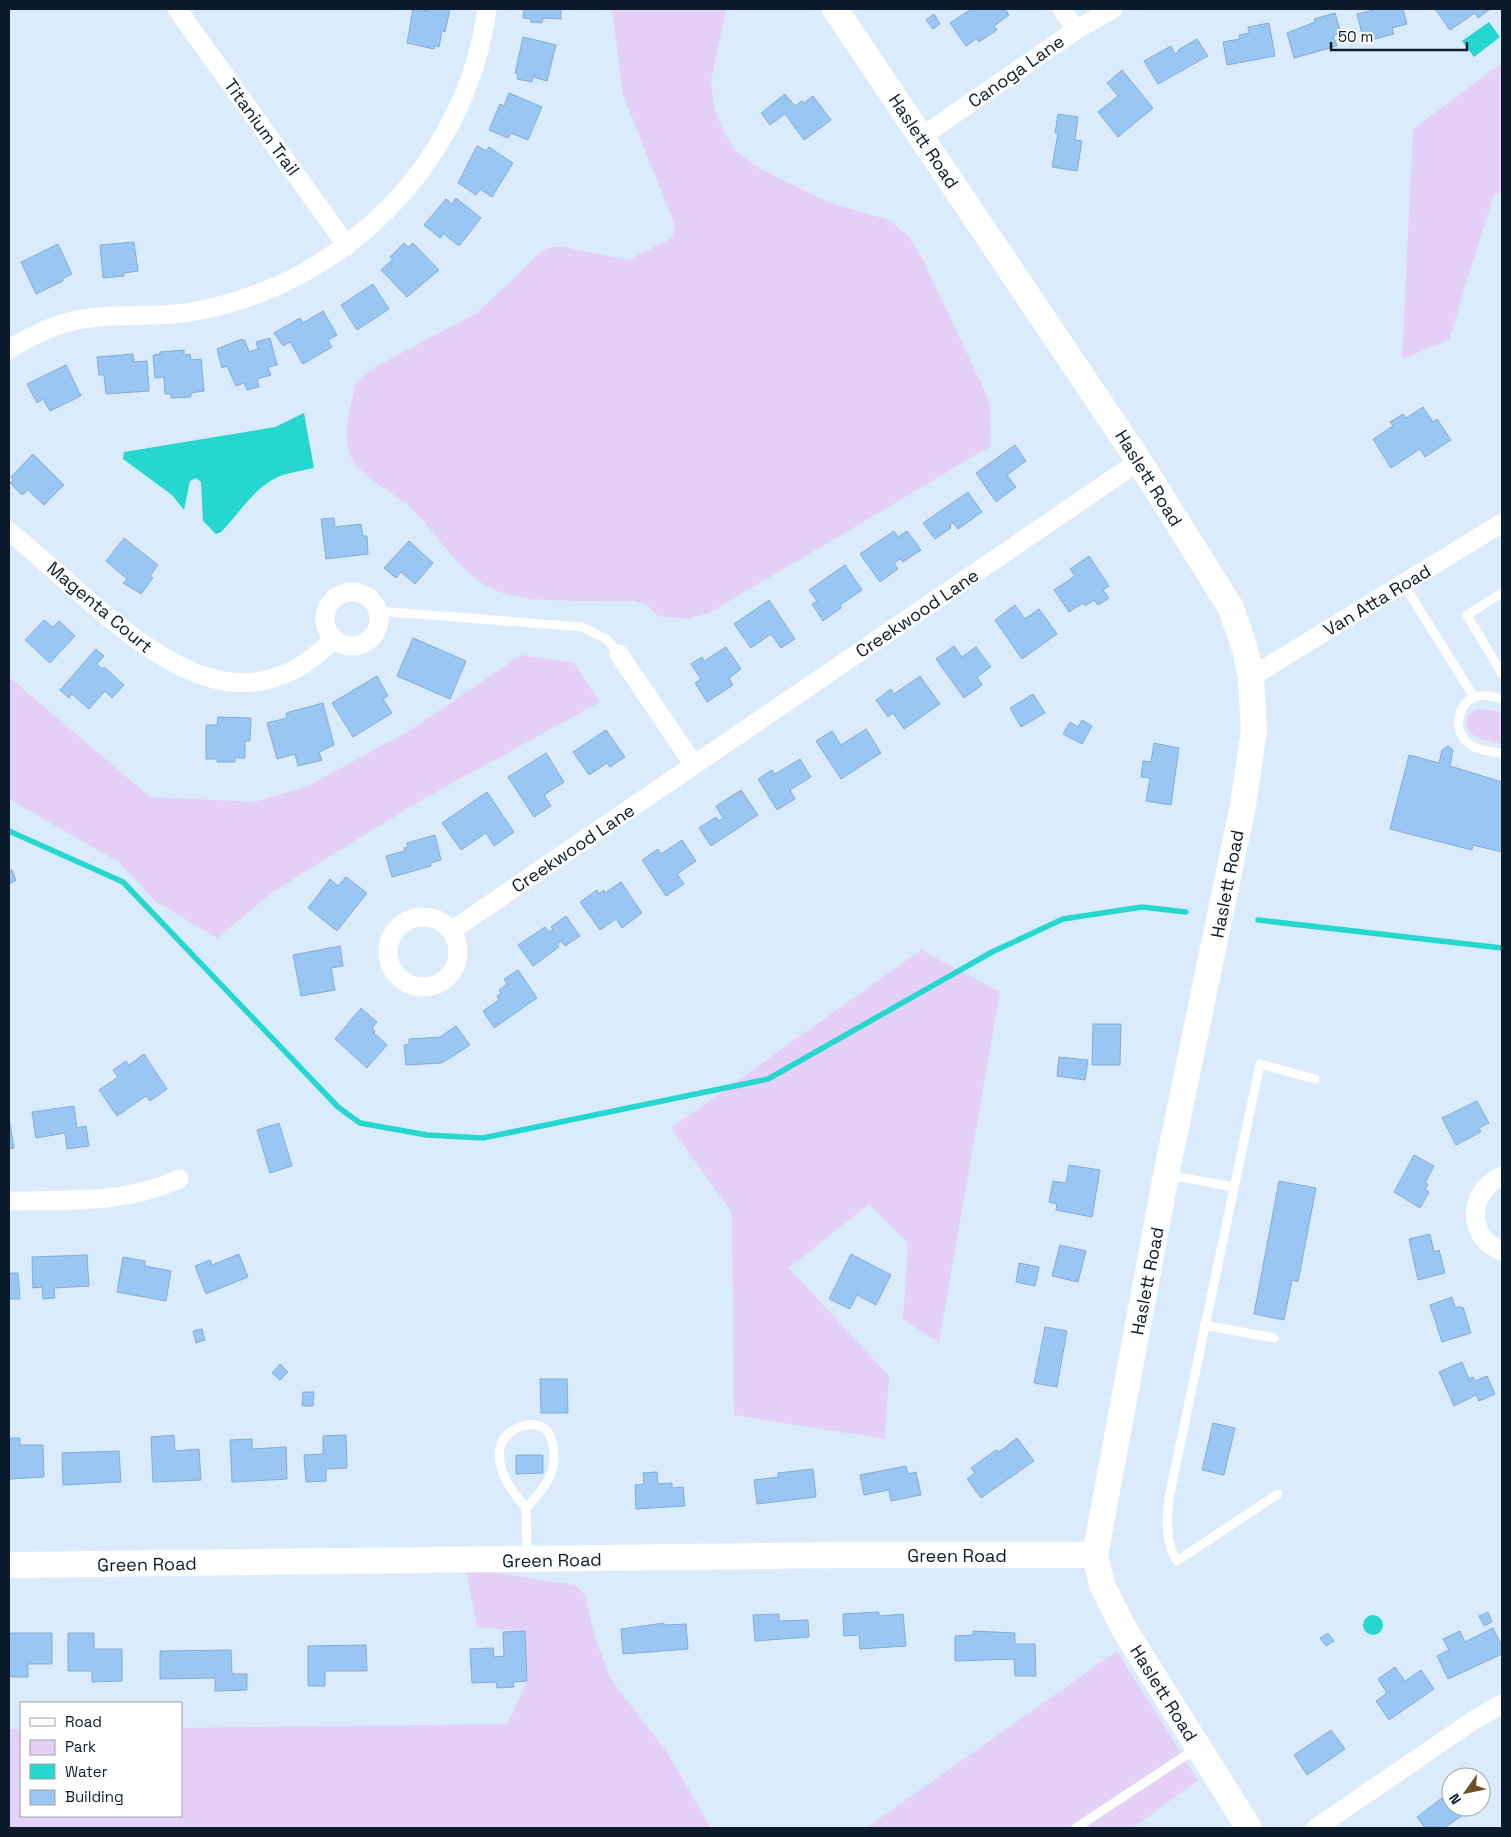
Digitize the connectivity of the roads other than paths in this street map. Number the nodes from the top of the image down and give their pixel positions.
1 (177, 9) edge
2 (487, 9) edge
3 (835, 9) edge
4 (1062, 9) edge
5 (1113, 9) edge
6 (1076, 30) junction
7 (921, 137) junction
8 (347, 246) junction
9 (9, 350) edge
10 (1139, 461) junction
11 (1502, 523) edge
12 (9, 531) edge
13 (1404, 585) junction
14 (1502, 593) edge
15 (378, 611) junction
16 (333, 640) junction
17 (619, 654) joint
18 (1502, 674) edge
19 (1251, 677) junction
20 (1474, 697) junction
21 (1502, 699) edge
22 (1502, 754) edge
23 (694, 765) junction
24 (451, 931) dead end
25 (1315, 1079) dead end
26 (1166, 1175) junction
27 (1502, 1176) edge
28 (178, 1179) dead end
29 (1234, 1187) junction
30 (9, 1201) edge
31 (1502, 1251) edge
32 (1204, 1325) junction
33 (1274, 1338) dead end
34 (1278, 1494) dead end
35 (526, 1508) junction
36 (1095, 1555) junction
37 (527, 1560) junction
38 (9, 1565) edge
39 (1502, 1704) edge
40 (1198, 1747) junction
41 (1076, 1828) edge
42 (1248, 1828) edge
43 (1316, 1828) edge

1 - 8 street, Titanium Trail
2 - 8 street
3 - 7 street, Haslett Road
4 - 6 street
5 - 6 street, Canoga Lane
6 - 7 street, Canoga Lane
7 - 10 street, Haslett Road
8 - 9 street
10 - 19 street, Haslett Road
10 - 23 street, Creekwood Lane
11 - 13 street, Van Atta Road
12 - 16 street, Magenta Court
13 - 19 street, Van Atta Road
13 - 20 lane
14 - 18 lane
15 - 16 street
15 - 16 street
15 - 17 lane
17 - 23 street
19 - 26 street, Haslett Road
20 - 21 lane
20 - 22 lane
23 - 24 street, Creekwood Lane
25 - 29 lane
26 - 29 lane
26 - 36 street, Haslett Road
27 - 31 street
28 - 30 street
29 - 32 lane
32 - 33 lane
32 - 34 lane
35 - 35 lane
35 - 37 lane
36 - 37 street, Green Road
36 - 40 street, Haslett Road
37 - 38 street, Green Road
39 - 43 street
40 - 41 lane
40 - 42 street, Haslett Road

